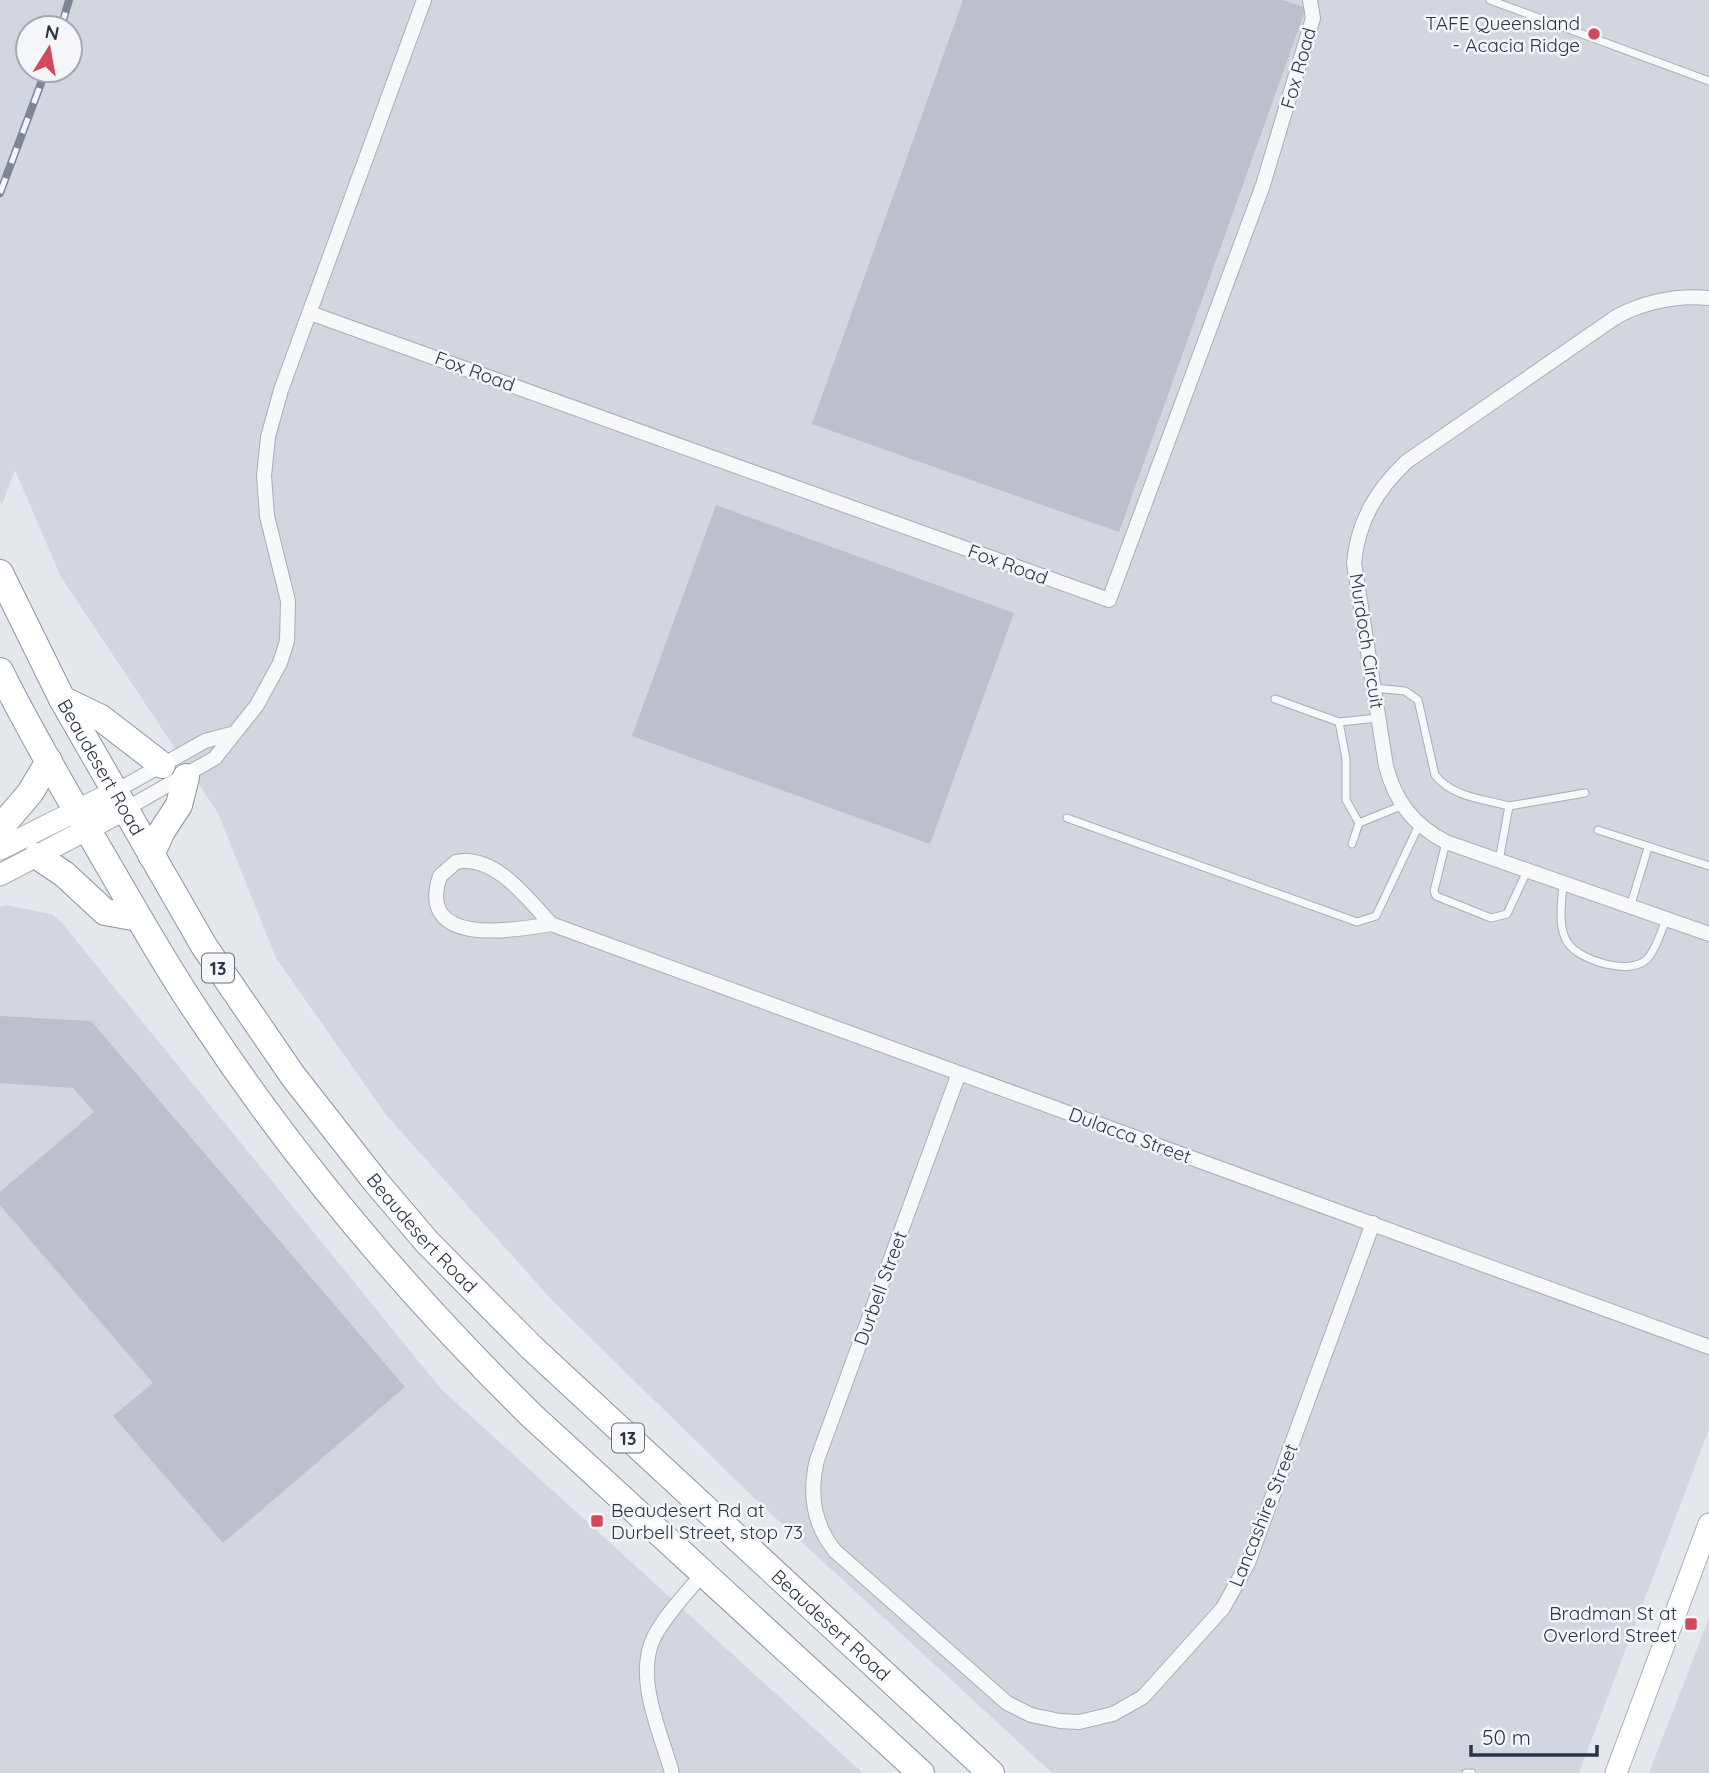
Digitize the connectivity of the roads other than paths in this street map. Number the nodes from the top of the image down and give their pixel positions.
1 (424, 0) edge
2 (1310, 0) edge
3 (1490, 0) edge
4 (1709, 81) edge
5 (1709, 298) edge
6 (310, 313) junction
7 (0, 573) edge
8 (0, 670) edge
9 (1374, 688) junction
10 (62, 699) junction
11 (1275, 699) dead end
12 (1379, 718) junction
13 (1339, 722) junction
14 (231, 734) junction
15 (49, 761) junction
16 (162, 765) junction
17 (186, 777) junction
18 (1585, 793) dead end
19 (119, 801) junction
20 (1401, 806) junction
21 (1509, 806) junction
22 (1067, 818) dead end
23 (83, 821) junction
24 (1360, 823) junction
25 (1419, 825) junction
26 (0, 828) edge
27 (1598, 831) dead end
28 (1446, 842) junction
29 (1352, 844) dead end
30 (1648, 848) junction
31 (0, 849) edge
32 (151, 855) junction
33 (37, 856) junction
34 (1499, 861) junction
35 (1709, 866) edge
36 (1527, 871) junction
37 (0, 875) edge
38 (1563, 884) junction
39 (1630, 907) junction
40 (138, 918) junction
41 (1666, 920) junction
42 (551, 924) junction
43 (1709, 934) edge
44 (959, 1073) junction
45 (1373, 1223) junction
46 (1709, 1347) edge
47 (813, 1505) joint
48 (1709, 1524) edge
49 (703, 1573) junction
50 (672, 1773) edge
51 (921, 1773) edge
52 (991, 1773) edge
53 (1466, 1773) edge
54 (1472, 1773) edge
55 (1616, 1773) edge

1 - 6 street
2 - 6 street, Fox Road
3 - 4 lane
5 - 9 street, Murdoch Circuit
6 - 14 street
7 - 10 highway, Beaudesert Road / 13
8 - 15 highway, 13
9 - 12 street, Murdoch Circuit
9 - 21 lane
10 - 16 highway
10 - 19 highway, Beaudesert Road / 13
11 - 13 lane
12 - 13 lane
12 - 20 street, Murdoch Circuit
13 - 24 lane
14 - 16 street
14 - 17 street
15 - 23 highway, 13
15 - 26 highway
16 - 19 street
17 - 19 street
17 - 32 highway
18 - 21 lane
19 - 23 main road
19 - 32 highway, Beaudesert Road / 13
20 - 24 lane
20 - 25 street, Murdoch Circuit
21 - 34 lane
22 - 25 lane
23 - 31 main road
23 - 33 main road
23 - 40 highway, 13
24 - 29 lane
25 - 28 street, Murdoch Circuit
27 - 30 lane
28 - 34 street, Murdoch Circuit
28 - 36 lane
30 - 35 lane
30 - 39 lane
32 - 52 highway, Beaudesert Road / 13
33 - 37 main road
33 - 40 highway
34 - 36 street, Murdoch Circuit
36 - 38 street, Murdoch Circuit
38 - 39 street, Murdoch Circuit
38 - 41 lane
39 - 41 street, Murdoch Circuit
40 - 49 highway, 13
41 - 43 street, Murdoch Circuit
42 - 42 street, Dulacca Street
42 - 44 street, Dulacca Street
44 - 45 street, Dulacca Street
44 - 47 street, Durbell Street
45 - 46 street, Dulacca Street
45 - 47 street, Lancashire Street
48 - 55 main road
49 - 50 street
49 - 51 highway, 13
53 - 54 lane

